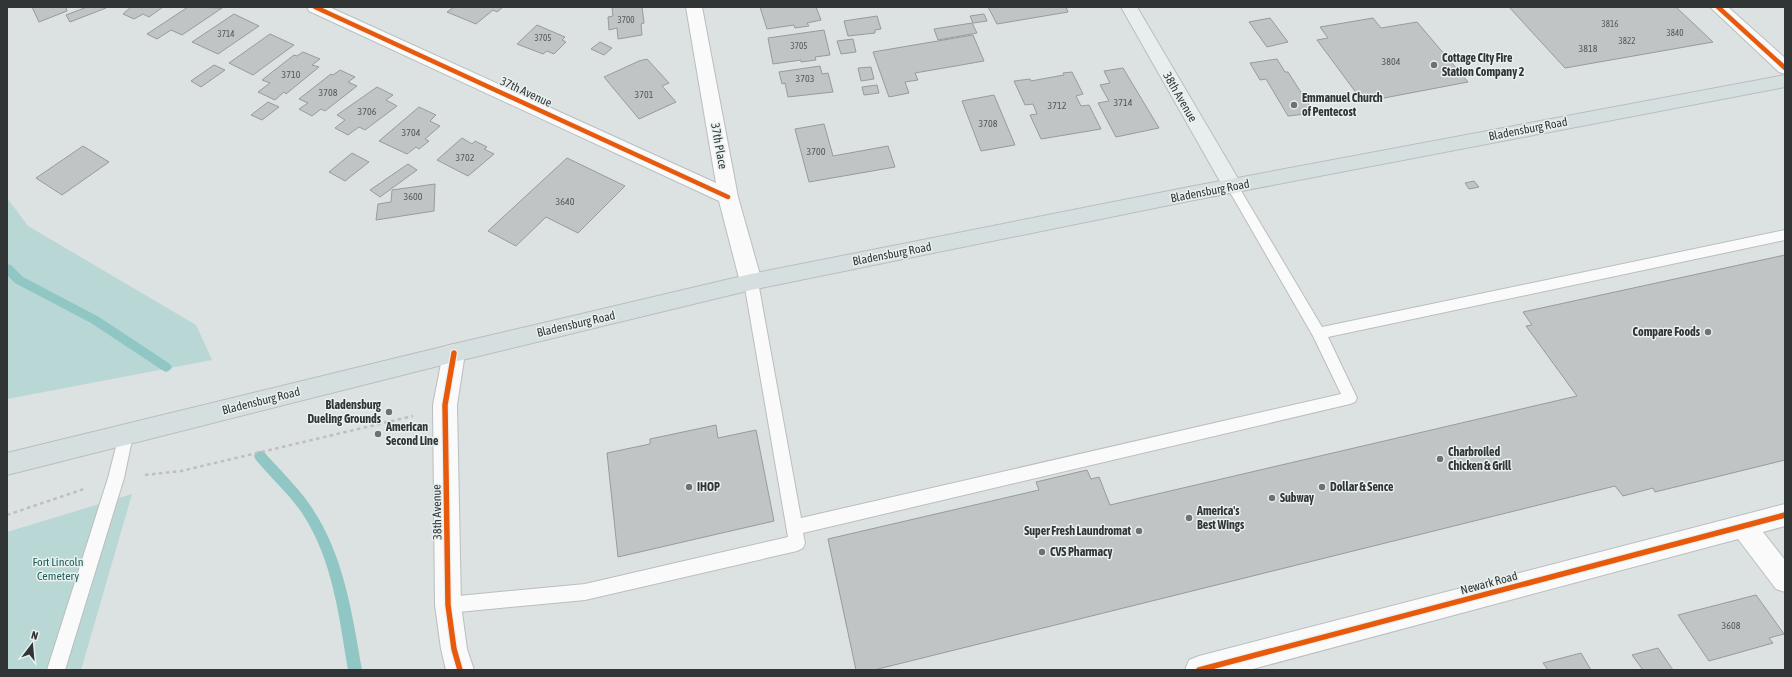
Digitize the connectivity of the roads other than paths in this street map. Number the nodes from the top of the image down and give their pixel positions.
1 (315, 7) edge
2 (694, 7) edge
3 (1128, 7) edge
4 (1718, 7) edge
5 (1785, 68) edge
6 (1785, 80) edge
7 (1233, 187) junction
8 (728, 197) junction
9 (1785, 235) edge
10 (751, 282) junction
11 (1319, 333) junction
12 (454, 353) junction
13 (126, 435) junction
14 (7, 464) edge
15 (1785, 515) edge
16 (1743, 526) junction
17 (794, 527) junction
18 (1785, 580) edge
19 (448, 605) junction
20 (56, 670) edge
21 (460, 670) edge
22 (1198, 670) edge

1 - 8 street, 37th Avenue
2 - 8 street, 37th Place
3 - 7 main road, 38th Avenue
4 - 5 street
6 - 7 main road, Bladensburg Road
7 - 10 main road, Bladensburg Road
7 - 11 lane
8 - 10 street, 37th Place
9 - 11 lane
10 - 12 main road, Bladensburg Road
10 - 17 lane
11 - 17 lane
12 - 13 main road, Bladensburg Road
12 - 19 street, 38th Avenue
13 - 14 main road, Bladensburg Road
13 - 20 lane
15 - 16 street, Newark Road
16 - 18 street
16 - 22 street, Newark Road
17 - 19 lane
19 - 21 street, 38th Avenue

